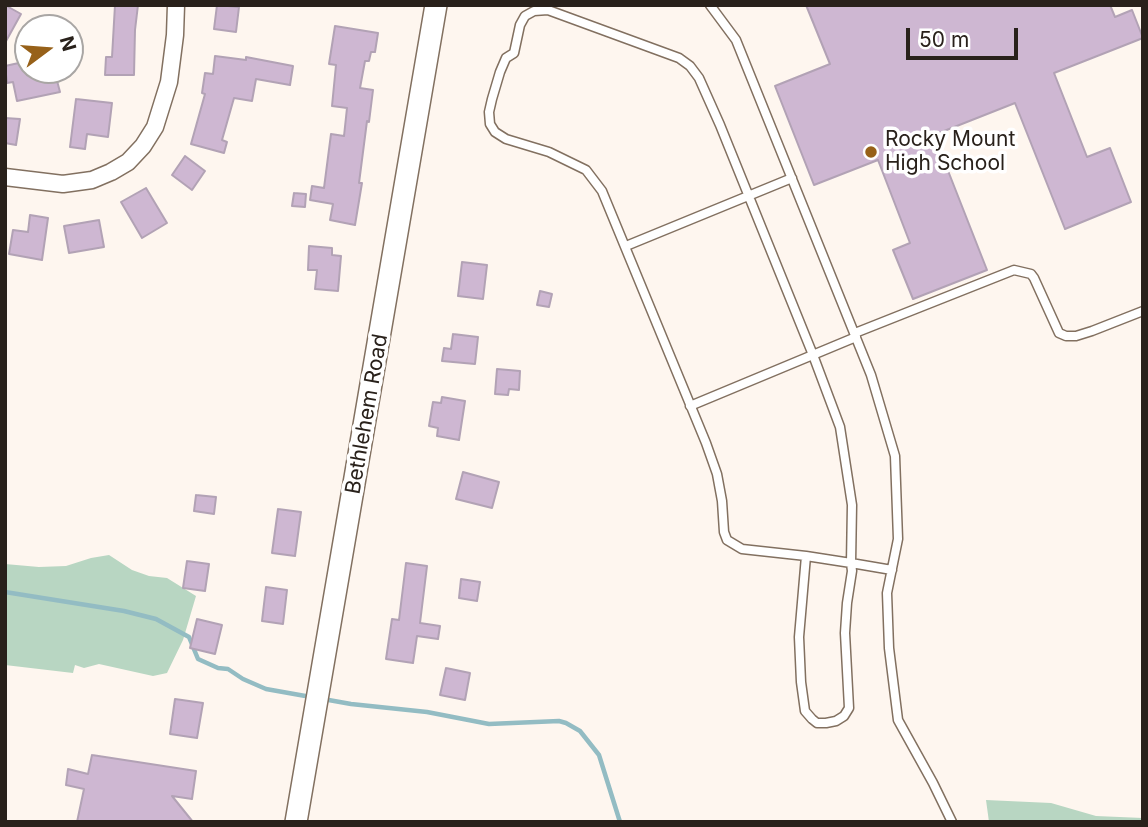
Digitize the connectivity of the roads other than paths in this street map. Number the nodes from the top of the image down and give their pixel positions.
1 (176, 5) edge
2 (436, 5) edge
3 (710, 5) edge
4 (5, 177) edge
5 (792, 178) junction
6 (748, 195) junction
7 (626, 246) junction
8 (1143, 311) edge
9 (855, 335) junction
10 (813, 355) junction
11 (690, 406) junction
12 (806, 556) junction
13 (851, 563) junction
14 (892, 570) junction
15 (301, 821) edge
16 (952, 822) edge

1 - 4 street
2 - 15 main road, Bethlehem Road
3 - 5 lane
5 - 6 lane
5 - 9 lane
6 - 7 lane
6 - 7 lane
6 - 10 lane
7 - 11 lane
8 - 9 lane
9 - 10 lane
9 - 14 lane
10 - 11 lane
10 - 13 lane
11 - 12 lane
12 - 13 lane
12 - 13 lane
13 - 14 lane
14 - 16 lane

